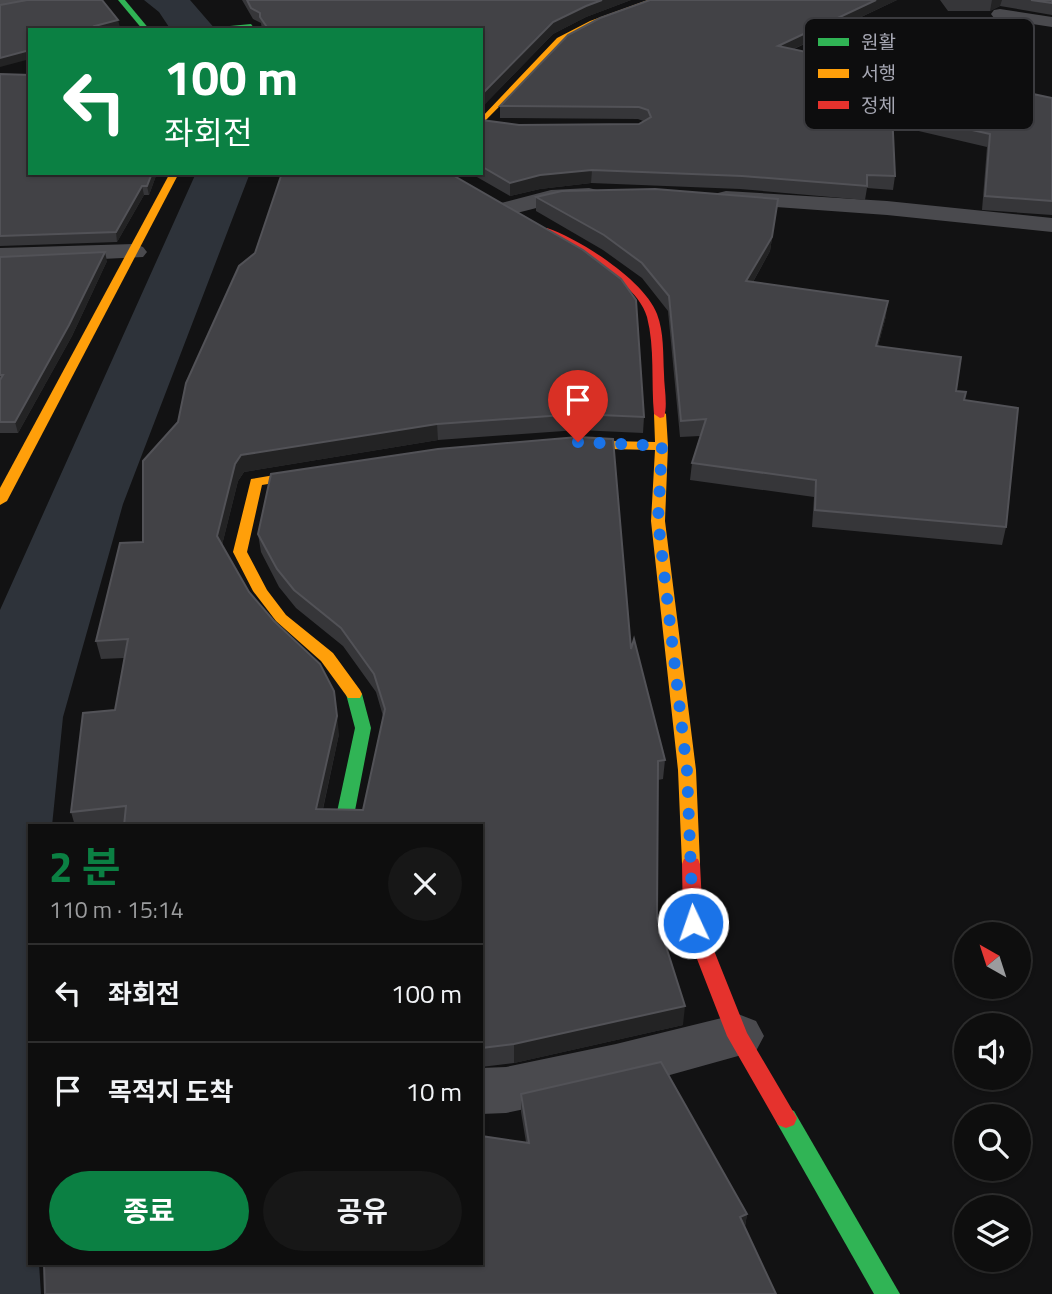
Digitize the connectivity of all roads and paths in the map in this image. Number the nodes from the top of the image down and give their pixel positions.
1 (26, 0) edge
2 (121, 0) edge
3 (654, 0) edge
4 (987, 0) edge
5 (0, 5) edge
6 (234, 9) dead end
7 (1000, 14) junction
8 (995, 18) edge
9 (1026, 18) edge
10 (1034, 19) edge
11 (1052, 22) edge
12 (145, 28) edge
13 (247, 28) edge
14 (483, 122) edge
15 (483, 124) edge
16 (506, 128) edge
17 (175, 175) edge
18 (610, 194) edge
19 (708, 197) edge
20 (503, 205) joint
21 (1052, 225) edge
22 (134, 251) junction
23 (0, 256) edge
24 (539, 446) edge
25 (662, 446) junction
26 (335, 469) edge
27 (0, 501) edge
28 (343, 824) edge
29 (738, 1036) junction
30 (483, 1091) edge
31 (888, 1294) edge

1 - 5 street
2 - 12 street
3 - 14 street
4 - 7 street
6 - 13 street
7 - 8 street
7 - 9 street
10 - 11 street
15 - 16 street
17 - 22 street
18 - 20 street
19 - 21 street
20 - 25 street
22 - 23 street
22 - 27 street
24 - 25 street
25 - 29 street
26 - 28 street
29 - 30 street
29 - 31 street

